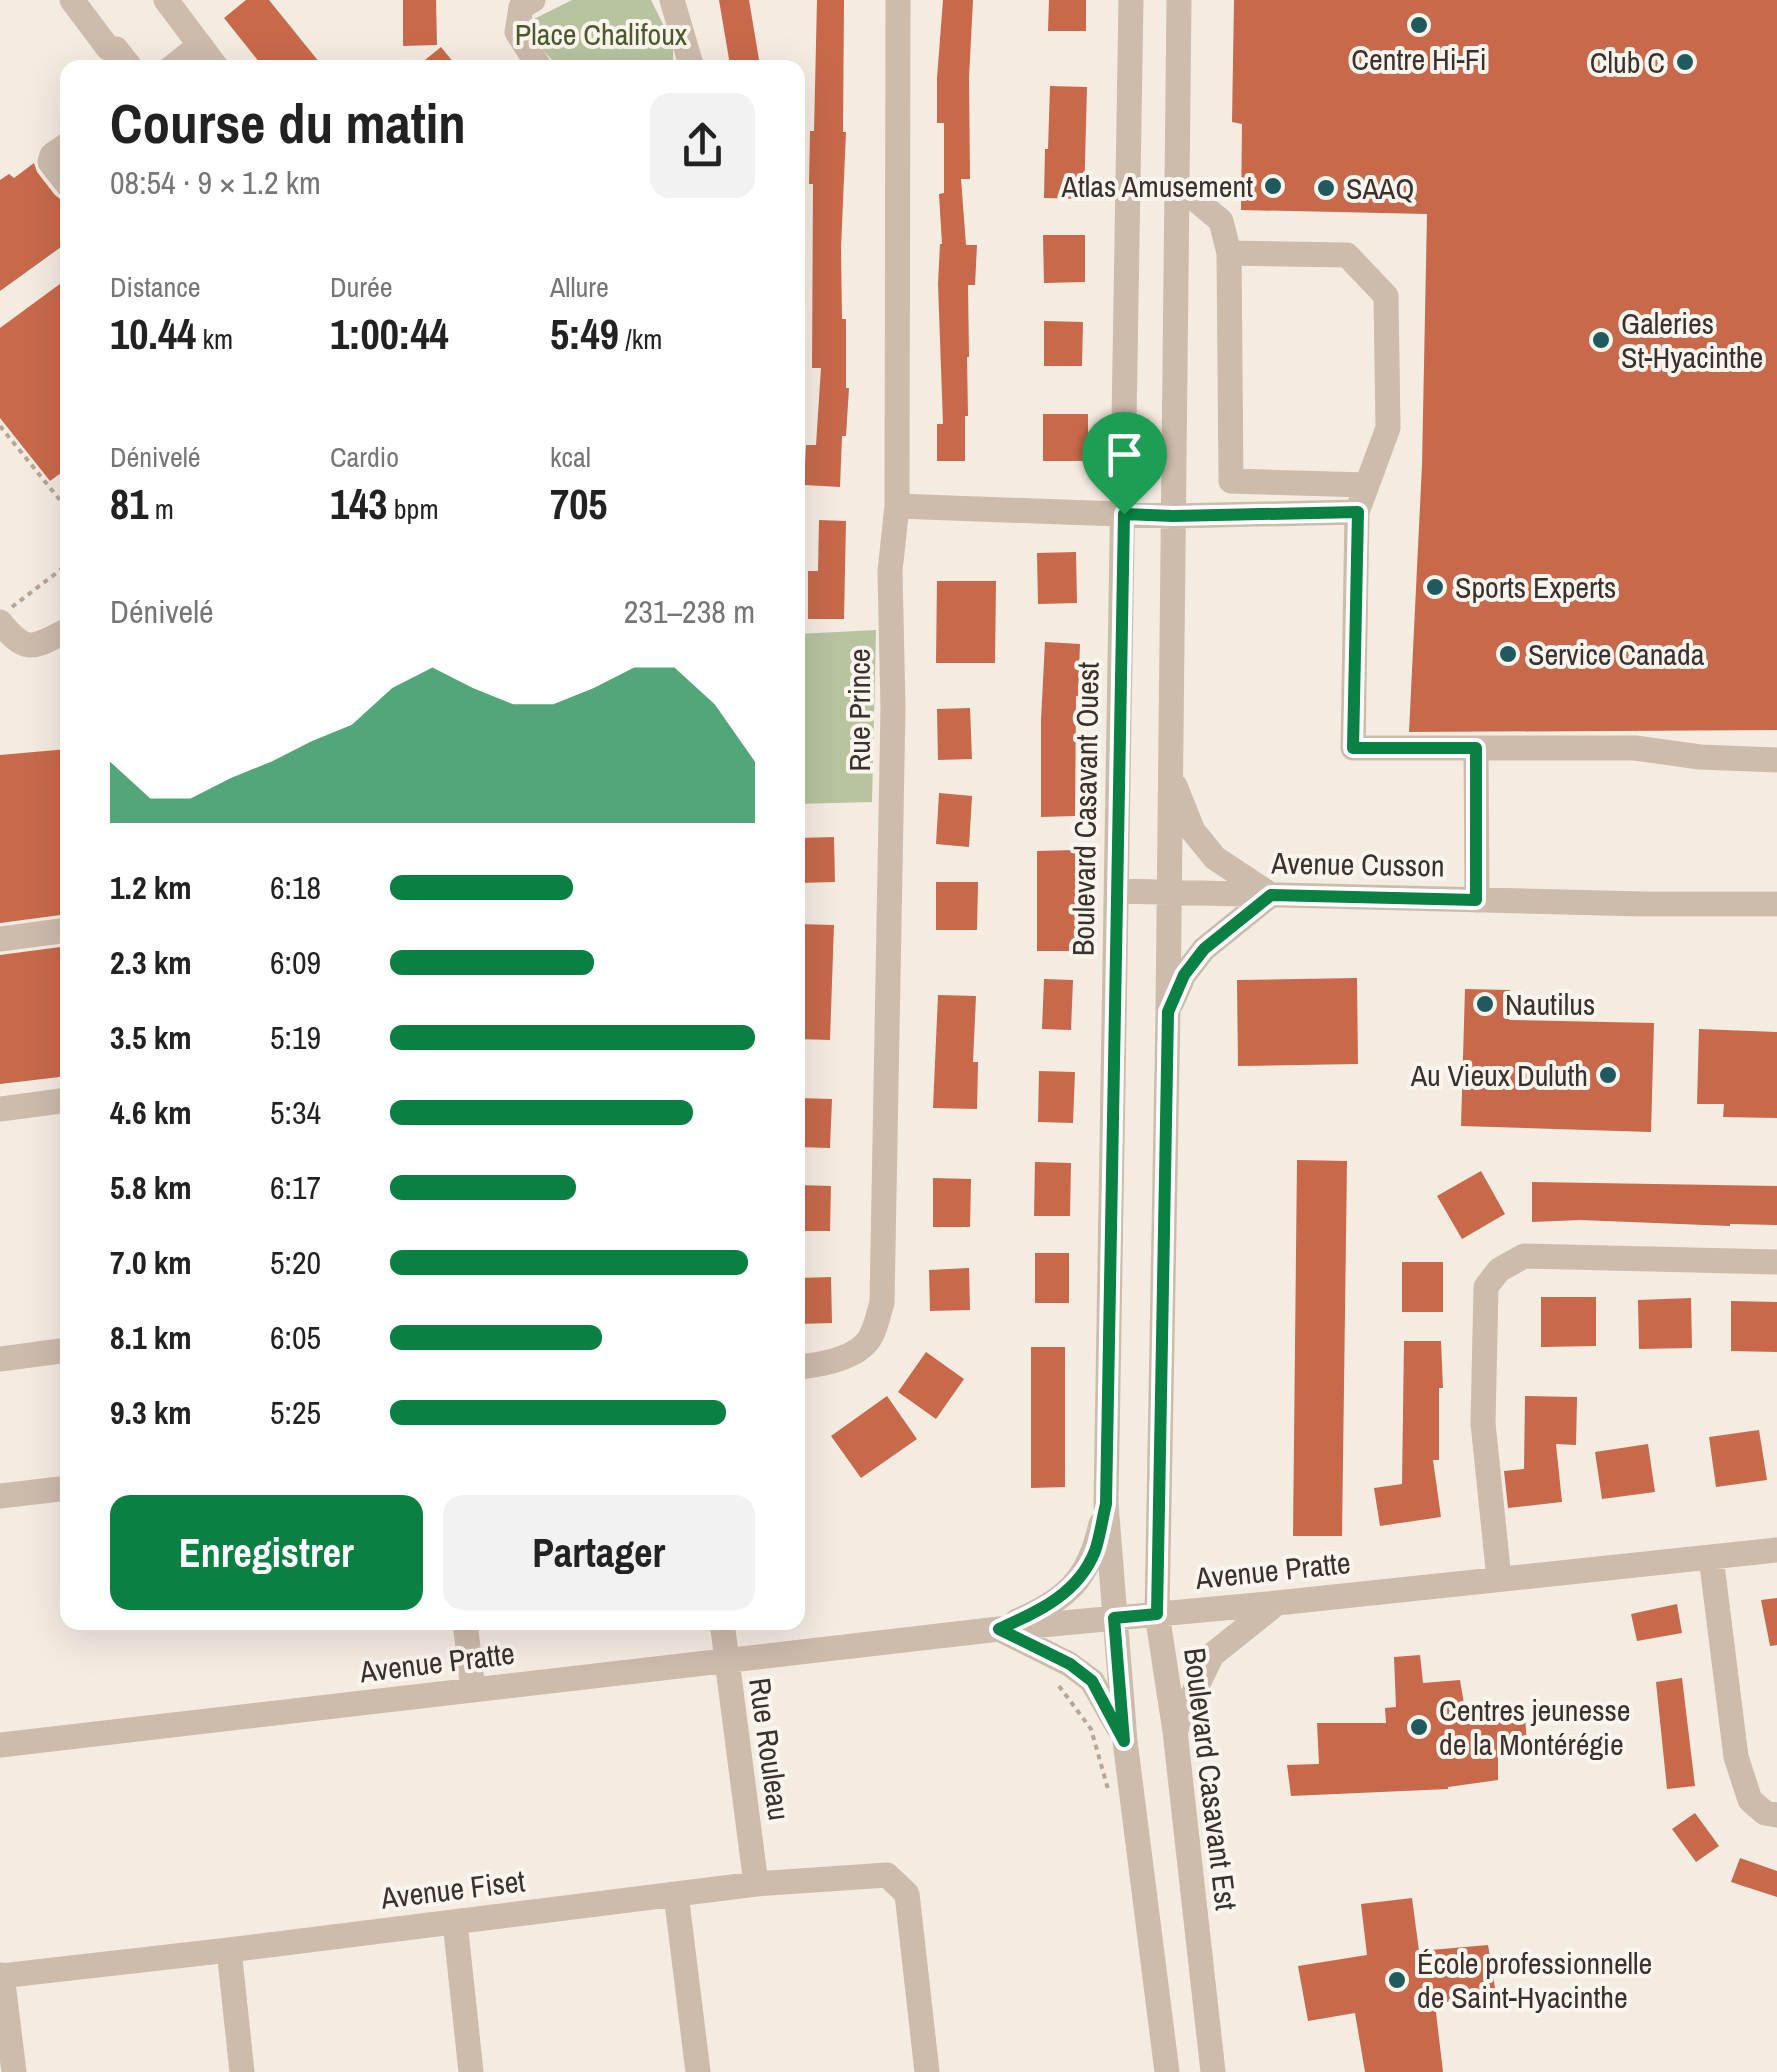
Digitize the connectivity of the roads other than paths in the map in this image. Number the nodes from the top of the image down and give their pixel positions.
1 (72, 0) edge
2 (166, 0) edge
3 (533, 0) edge
4 (672, 0) edge
5 (898, 0) edge
6 (1132, 0) edge
7 (1180, 0) edge
8 (200, 46) junction
9 (112, 58) edge
10 (181, 60) edge
11 (211, 60) edge
12 (535, 60) edge
13 (690, 60) edge
14 (60, 150) edge
15 (60, 175) edge
16 (1177, 184) junction
17 (1229, 253) junction
18 (1368, 485) junction
19 (897, 506) junction
20 (1358, 512) junction
21 (1124, 514) junction
22 (1173, 516) junction
23 (4, 616) edge
24 (60, 634) edge
25 (1476, 748) junction
26 (1777, 760) edge
27 (1170, 774) junction
28 (1116, 891) junction
29 (1169, 893) junction
30 (1271, 895) junction
31 (1476, 900) junction
32 (1777, 904) edge
33 (60, 931) edge
34 (0, 940) edge
35 (1168, 1012) junction
36 (60, 1101) edge
37 (0, 1109) edge
38 (1777, 1262) edge
39 (60, 1351) edge
40 (0, 1360) edge
41 (805, 1366) edge
42 (60, 1489) edge
43 (0, 1496) edge
44 (1106, 1504) junction
45 (1777, 1550) edge
46 (1711, 1557) junction
47 (1499, 1579) junction
48 (1277, 1603) junction
49 (1157, 1614) junction
50 (1114, 1618) junction
51 (999, 1629) junction
52 (466, 1630) edge
53 (723, 1630) edge
54 (726, 1661) junction
55 (473, 1690) junction
56 (1175, 1731) junction
57 (1124, 1741) junction
58 (0, 1745) edge
59 (1777, 1815) edge
60 (756, 1884) junction
61 (676, 1894) junction
62 (454, 1922) junction
63 (229, 1950) junction
64 (1, 1976) edge
65 (14, 2072) edge
66 (242, 2072) edge
67 (472, 2072) edge
68 (698, 2072) edge
69 (927, 2072) edge
70 (1167, 2072) edge
71 (1213, 2072) edge

1 - 9 street
2 - 8 street
3 - 12 street
4 - 13 street
5 - 19 street, Rue Prince
6 - 21 street, Boulevard Casavant Ouest
7 - 16 street
8 - 10 street
8 - 11 street
14 - 15 street
16 - 17 street
16 - 22 street
17 - 18 street
17 - 18 street
18 - 20 street
19 - 21 street
19 - 41 street, Rue Prince
20 - 22 street
20 - 25 street
21 - 22 street
21 - 28 street, Boulevard Casavant Ouest
22 - 27 street
23 - 24 street
25 - 26 street
25 - 31 street
27 - 29 street
27 - 30 street
28 - 29 street, Avenue Cusson
28 - 44 street, Boulevard Casavant Ouest
29 - 30 street, Avenue Cusson
29 - 35 street
30 - 31 street, Avenue Cusson
30 - 35 street
31 - 32 street, Avenue Cusson
33 - 34 street
35 - 49 street
36 - 37 street
38 - 47 street
39 - 40 street
42 - 43 street
44 - 50 street, Boulevard Casavant Ouest
44 - 51 street
45 - 46 street, Avenue Pratte
46 - 47 street, Avenue Pratte
46 - 59 street
47 - 48 street, Avenue Pratte
48 - 49 street, Avenue Pratte
48 - 56 street
49 - 50 street, Avenue Pratte
49 - 56 street, Boulevard Casavant Est
50 - 51 street, Avenue Pratte
50 - 57 street
51 - 54 street, Avenue Pratte
51 - 57 street
52 - 55 street
53 - 54 street, Rue Rouleau
54 - 55 street, Avenue Pratte
54 - 60 street, Rue Rouleau
55 - 58 street, Avenue Pratte
56 - 71 street, Boulevard Casavant Est
57 - 70 street
60 - 61 street, Avenue Fiset
60 - 69 street, Avenue Fiset
61 - 62 street, Avenue Fiset
61 - 68 street
62 - 63 street, Avenue Fiset
62 - 67 street
63 - 64 street, Avenue Fiset
63 - 66 street
64 - 65 street

